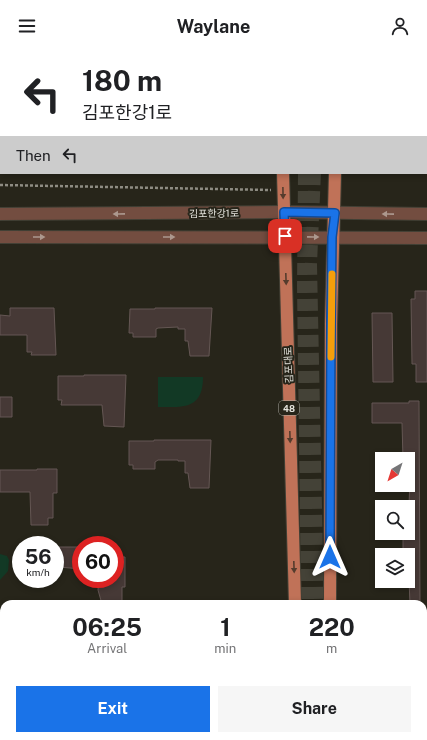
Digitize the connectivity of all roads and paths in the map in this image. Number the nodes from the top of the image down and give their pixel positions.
1 (283, 174) edge
2 (335, 174) edge
3 (0, 185) edge
4 (283, 190) junction
5 (284, 212) junction
6 (335, 213) junction
7 (0, 214) edge
8 (427, 214) edge
9 (285, 236) junction
10 (0, 237) edge
11 (332, 237) junction
12 (427, 238) edge
13 (295, 600) edge
14 (330, 600) edge

1 - 4 main road, 김포대로 / 48
2 - 6 main road
3 - 4 path
4 -> 5 main road, 김포대로 / 48
5 - 6 street, 김포한강1로
5 -> 7 street, 김포한강1로
5 - 9 main road, 김포대로 / 48
8 -> 6 street, 김포한강1로
6 - 11 main road
10 -> 9 street
9 -> 11 street
9 -> 13 main road, 김포대로 / 48
11 - 12 street
11 - 14 main road

